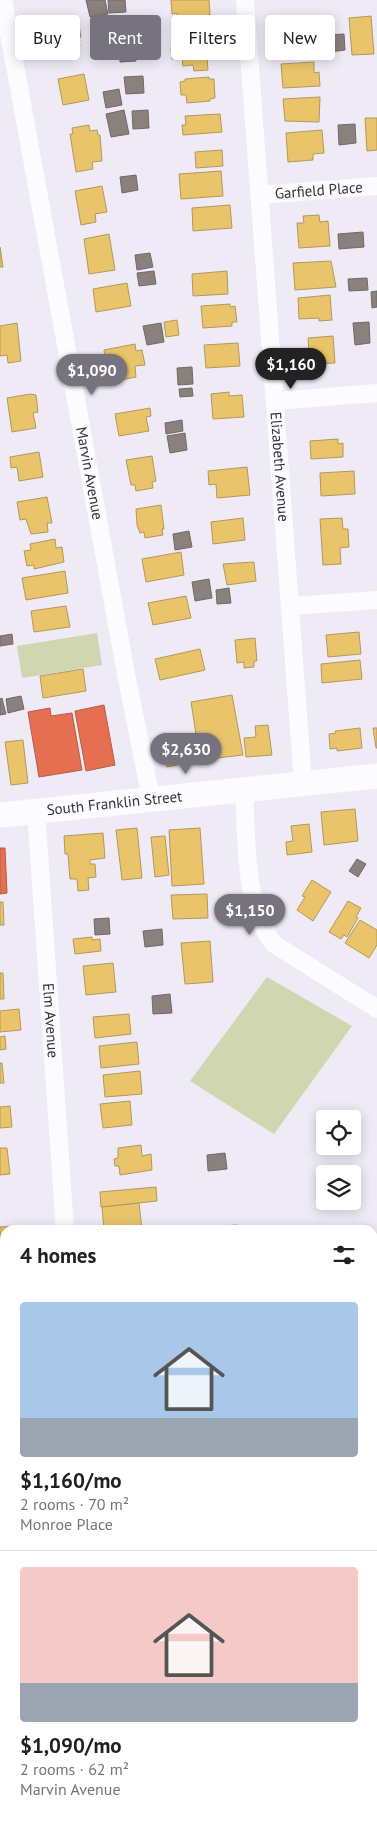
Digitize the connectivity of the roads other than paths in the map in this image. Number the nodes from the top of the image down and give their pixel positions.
1 (3, 0) edge
2 (245, 0) edge
3 (377, 186) edge
4 (260, 195) junction
5 (377, 393) edge
6 (275, 401) junction
7 (377, 600) edge
8 (290, 606) junction
9 (377, 776) edge
10 (304, 783) junction
11 (244, 789) junction
12 (151, 798) junction
13 (36, 811) junction
14 (0, 815) edge
15 (377, 1009) edge
16 (65, 1225) edge

1 - 12 street, Marvin Avenue
2 - 4 street, Elizabeth Avenue
3 - 4 street, Garfield Place
4 - 6 street, Elizabeth Avenue
5 - 6 street
6 - 8 street, Elizabeth Avenue
7 - 8 street
8 - 10 street, Elizabeth Avenue
9 - 10 main road, South Franklin Street
10 - 11 main road, South Franklin Street
11 - 12 main road, South Franklin Street
11 - 15 street
12 - 13 main road, South Franklin Street
13 - 14 main road, South Franklin Street
13 - 16 street, Elm Avenue

